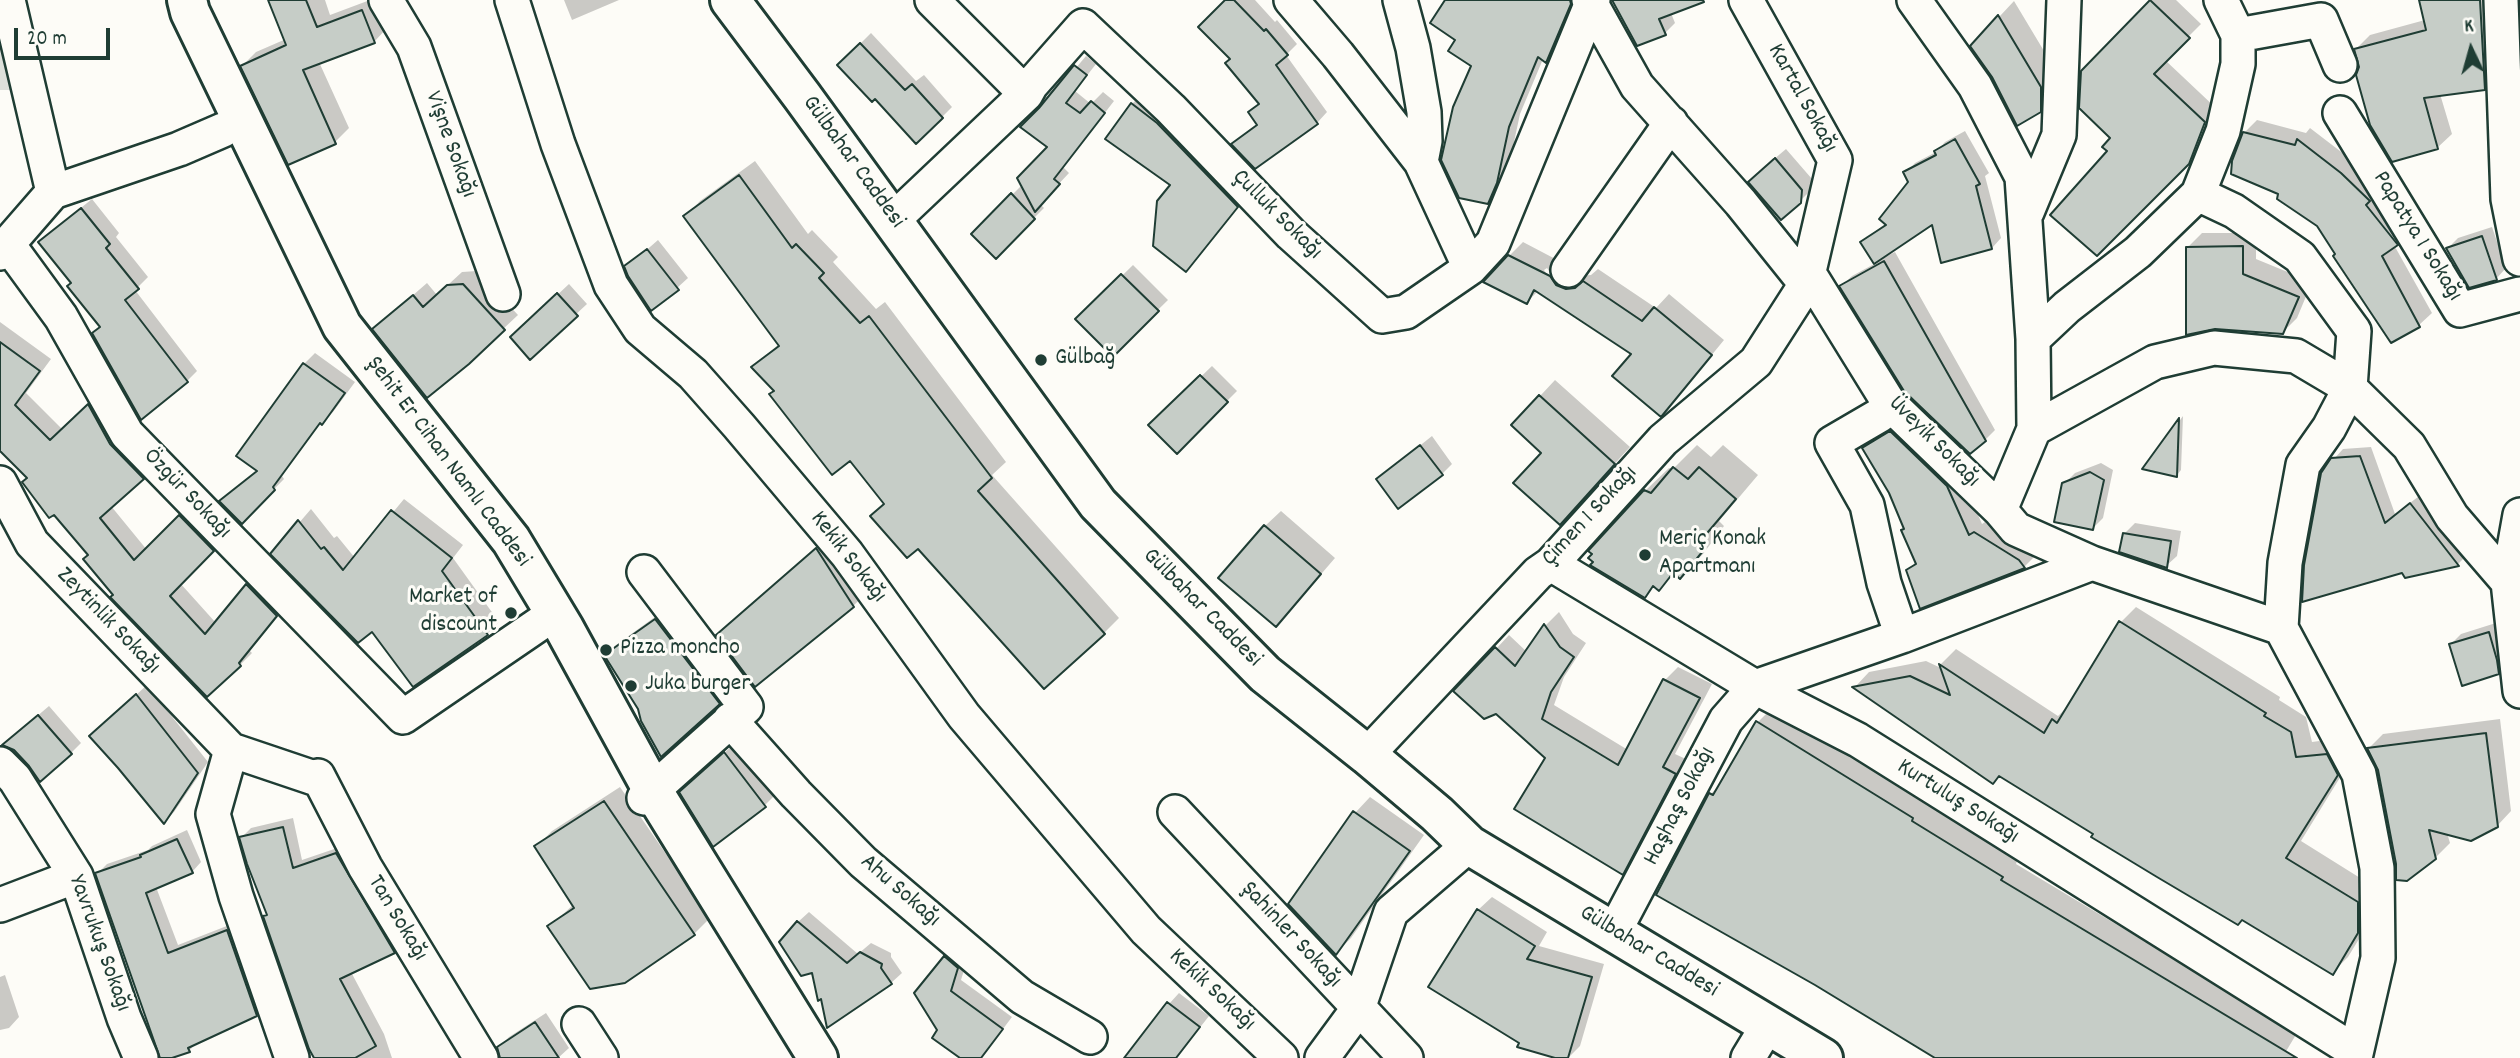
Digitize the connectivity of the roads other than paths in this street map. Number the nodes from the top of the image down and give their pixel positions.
1 (8, 0) edge
2 (386, 0) edge
3 (512, 0) edge
4 (730, 0) edge
5 (932, 0) edge
6 (1291, 0) edge
7 (1400, 0) edge
8 (1746, 0) edge
9 (1914, 0) edge
10 (2064, 0) edge
11 (2221, 0) edge
12 (2501, 0) edge
13 (1591, 1) edge
14 (185, 7) edge
15 (2238, 36) junction
16 (2340, 65) dead end
17 (1026, 94) junction
18 (2340, 113) dead end
19 (1671, 123) junction
20 (223, 130) junction
21 (1421, 162) junction
22 (52, 192) junction
23 (2198, 194) junction
24 (2024, 219) junction
25 (893, 220) junction
26 (3, 248) edge
27 (2520, 259) edge
28 (1470, 268) junction
29 (1567, 270) dead end
30 (1809, 282) junction
31 (503, 294) dead end
32 (2520, 294) edge
33 (2033, 340) junction
34 (2350, 388) junction
35 (1889, 403) junction
36 (2034, 429) junction
37 (0, 483) edge
38 (2000, 510) junction
39 (2520, 515) edge
40 (2092, 563) junction
41 (1552, 564) junction
42 (644, 572) dead end
43 (2508, 582) junction
44 (545, 620) junction
45 (2281, 628) junction
46 (1902, 636) junction
47 (1755, 687) junction
48 (2520, 691) edge
49 (738, 713) junction
50 (231, 750) junction
51 (1367, 755) junction
52 (0, 764) edge
53 (649, 794) junction
54 (1175, 812) dead end
55 (1469, 845) junction
56 (76, 876) junction
57 (0, 905) edge
58 (1614, 932) junction
59 (1358, 1009) junction
60 (579, 1024) dead end
61 (1768, 1026) junction
62 (1090, 1037) dead end
63 (2356, 1055) edge
64 (141, 1058) edge
65 (292, 1058) edge
66 (481, 1058) edge
67 (601, 1058) edge
68 (793, 1058) edge
69 (818, 1058) edge
70 (1282, 1058) edge
71 (1322, 1058) edge
72 (1406, 1058) edge
73 (1748, 1058) edge
74 (1823, 1058) edge

1 - 22 street
2 - 31 street, Vişne Sokağı
3 - 70 street, Kekik Sokağı
4 - 25 street, Gülbahar Caddesi
5 - 17 street
6 - 21 street
7 - 21 street
8 - 30 street, Kartal Sokağı
9 - 24 street
10 - 24 street
11 - 15 street
12 - 27 street
13 - 19 street, Üveyik Sokağı
13 - 28 street, Çulluk Sokağı
14 - 20 street, Şehit Er Cihan Namlı Caddesi
14 - 53 street, Şehit Er Cihan Namlı Caddesi
15 - 16 street
15 - 23 street
17 - 25 street, Çulluk Sokağı
17 - 28 street, Çulluk Sokağı
18 - 32 street, Papatya 1 Sokağı
19 - 29 street
19 - 30 street, Üveyik Sokağı
20 - 22 street
20 - 44 street, Şehit Er Cihan Namlı Caddesi
21 - 28 street
22 - 26 street
23 - 33 street
23 - 34 street
24 - 33 street
25 - 51 street, Gülbahar Caddesi
26 - 44 street, Özgür Sokağı
30 - 35 street, Üveyik Sokağı
30 - 41 street, Çimen 1 Sokağı
33 - 36 street
34 - 36 street
34 - 43 street
34 - 45 street
35 - 38 street, Üveyik Sokağı
35 - 46 street
36 - 38 street
37 - 50 street, Zeytinlik Sokağı
38 - 40 street, Üveyik Sokağı
39 - 43 street
40 - 45 street, Üveyik Sokağı
40 - 46 street
41 - 47 street, Kurtuluş Sokağı
41 - 51 street, Çimen 1 Sokağı
42 - 49 street, Ahu Sokağı
43 - 48 street
44 - 53 street, Şehit Er Cihan Namlı Caddesi
45 - 63 street
46 - 47 street
47 - 58 street, Haşhaş Sokağı
47 - 63 street, Kurtuluş Sokağı
49 - 53 street
49 - 62 street, Ahu Sokağı
50 - 65 street
50 - 66 street, Tan Sokağı
51 - 55 street, Gülbahar Caddesi
52 - 56 street, Yavrukuş Sokağı
53 - 68 street, Şehit Er Cihan Namlı Caddesi
53 - 69 street, Şehit Er Cihan Namlı Caddesi
54 - 59 street, Şahinler Sokağı
55 - 58 street, Gülbahar Caddesi
55 - 59 street
56 - 57 street
56 - 64 street, Yavrukuş Sokağı
58 - 61 street, Gülbahar Caddesi
59 - 71 street
59 - 72 street, Şahinler Sokağı
60 - 67 street
61 - 73 street
61 - 74 street, Gülbahar Caddesi

